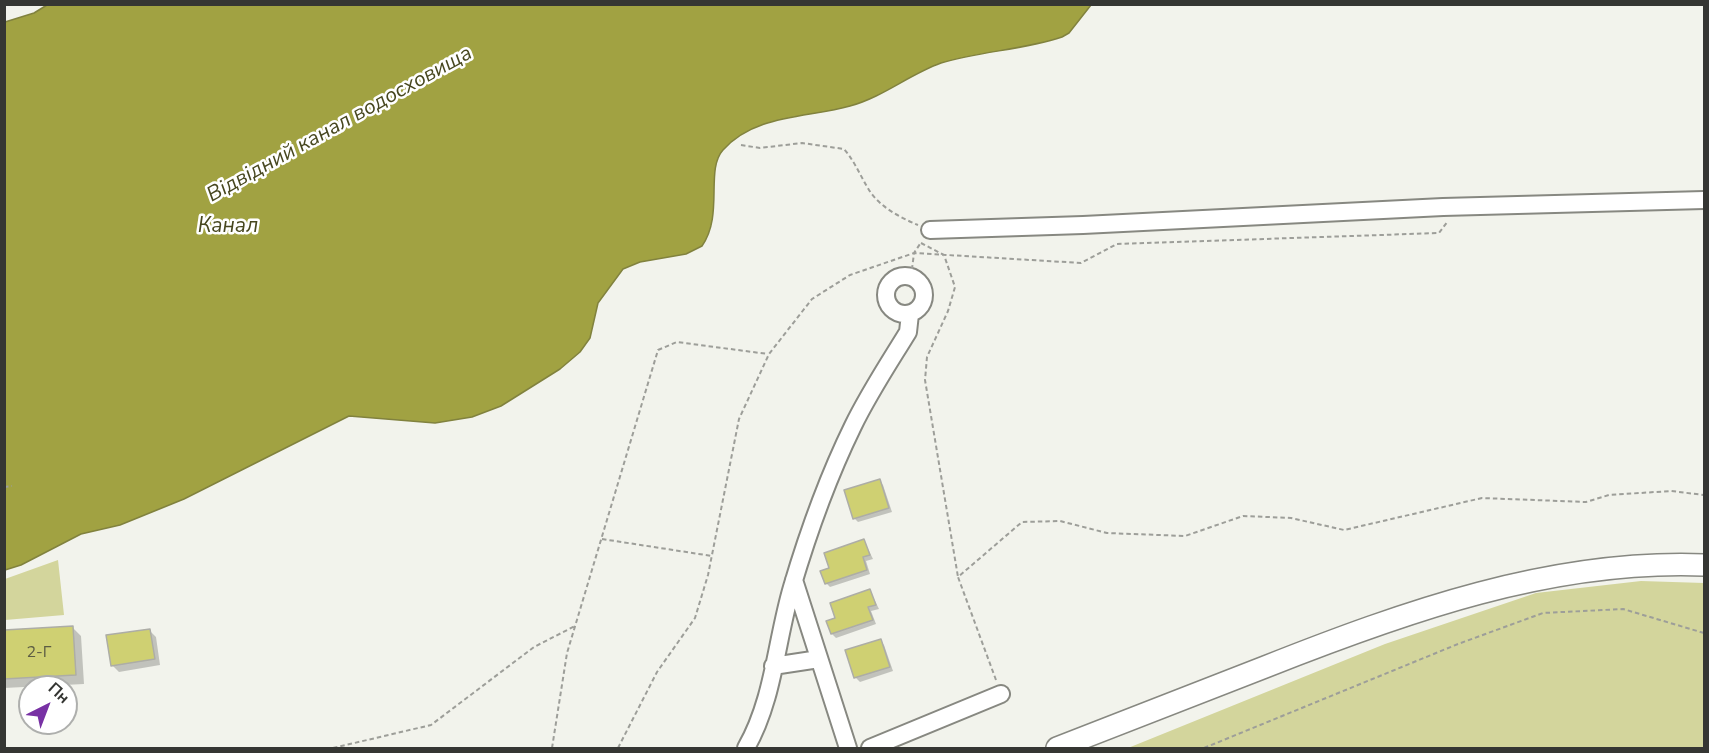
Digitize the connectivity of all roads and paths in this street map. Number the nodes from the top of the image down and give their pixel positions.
1 (741, 145) dead end
2 (1704, 200) edge
3 (1458, 206) junction
4 (925, 237) junction
5 (914, 253) junction
6 (944, 255) junction
7 (911, 277) junction
8 (910, 314) junction
9 (769, 354) junction
10 (12, 486) dead end
11 (4, 487) edge
12 (1704, 495) edge
13 (601, 539) junction
14 (711, 556) junction
15 (1704, 565) edge
16 (958, 577) junction
17 (794, 580) junction
18 (575, 626) junction
19 (1704, 633) edge
20 (819, 659) junction
21 (773, 666) junction
22 (1001, 694) joint
23 (333, 748) edge
24 (552, 748) edge
25 (618, 748) edge
26 (746, 748) edge
27 (848, 748) edge
28 (870, 748) edge
29 (1057, 748) edge
30 (1204, 748) edge

1 - 4 path
2 - 3 lane
3 - 4 lane
3 - 6 path
4 - 5 path
4 - 6 path
5 - 6 path
5 - 7 path
5 - 9 path
6 - 16 path
7 - 8 lane
7 - 8 lane
8 - 17 lane
9 - 13 path
9 - 14 path
10 - 11 path
12 - 16 path
13 - 14 path
13 - 18 path
14 - 25 path
15 - 29 main road
16 - 22 path
17 - 20 lane
17 - 21 lane
18 - 23 path
18 - 24 path
19 - 30 path
20 - 21 lane
20 - 27 lane
21 - 26 lane
22 - 28 lane

